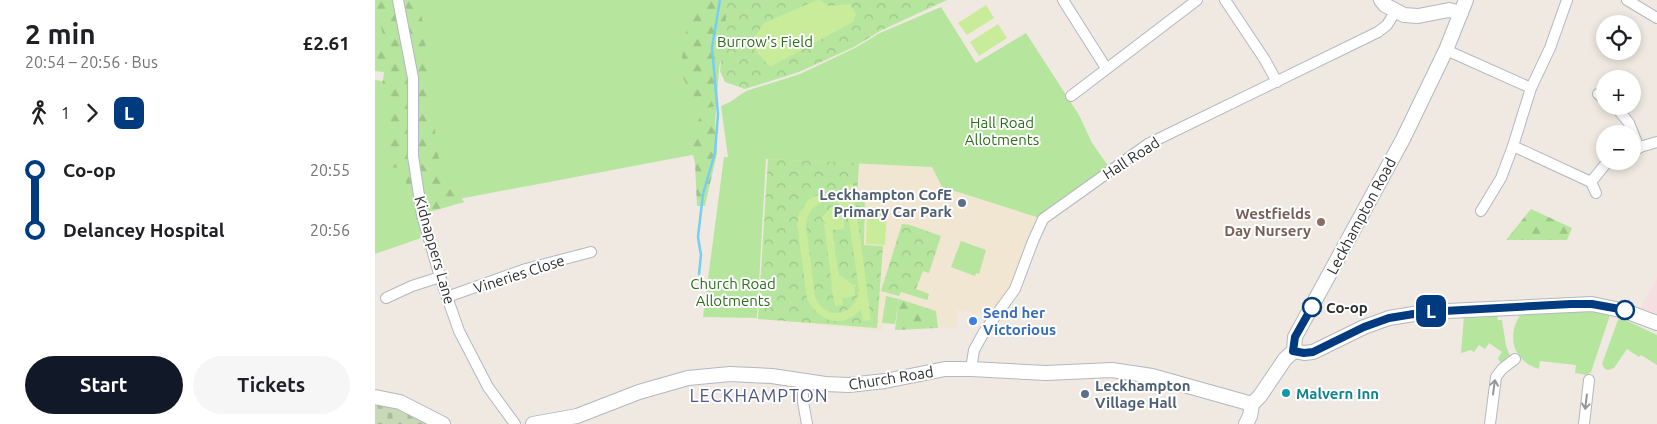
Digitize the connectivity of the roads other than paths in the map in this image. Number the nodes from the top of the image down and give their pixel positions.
1 (398, 0) edge
2 (1063, 0) edge
3 (1197, 0) edge
4 (1225, 0) edge
5 (1381, 0) edge
6 (1466, 0) edge
7 (1567, 0) edge
8 (1627, 0) edge
9 (1395, 12) junction
10 (1461, 14) junction
11 (1657, 18) edge
12 (1446, 50) junction
13 (1106, 68) junction
14 (1277, 82) junction
15 (1531, 88) junction
16 (1071, 96) dead end
17 (1657, 142) edge
18 (1513, 146) junction
19 (1641, 147) edge
20 (1601, 170) edge
21 (1591, 182) junction
22 (1597, 193) dead end
23 (1481, 210) dead end
24 (591, 252) dead end
25 (440, 277) junction
26 (447, 297) junction
27 (386, 298) dead end
28 (1657, 323) edge
29 (1293, 351) junction
30 (1515, 359) dead end
31 (971, 368) junction
32 (1589, 380) dead end
33 (803, 381) junction
34 (375, 397) edge
35 (1252, 404) junction
36 (578, 420) edge
37 (443, 424) edge
38 (515, 424) edge
39 (533, 424) edge
40 (807, 424) edge
41 (1246, 424) edge
42 (1490, 424) edge
43 (1584, 424) edge

1 - 25 street, Kidnappers Lane
2 - 13 street
3 - 13 street
4 - 14 street
5 - 9 street
6 - 10 street, Leckhampton Road
7 - 15 street
8 - 11 street
9 - 10 street
9 - 14 street, Hall Road
10 - 12 street, Leckhampton Road
12 - 15 street
12 - 29 street, Leckhampton Road
13 - 16 street
14 - 31 street, Hall Road
15 - 18 street
17 - 19 street
18 - 21 street
18 - 23 street
20 - 21 street
21 - 22 street
24 - 26 street, Vineries Close
25 - 26 street, Kidnappers Lane
25 - 27 street
26 - 38 street, Kidnappers Lane
28 - 29 street
29 - 35 street, Leckhampton Road
42 -> 30 street
31 - 33 street, Church Road
31 - 35 street, Church Road
32 -> 43 street
33 - 36 street, Church Road
33 - 40 street
34 - 37 street
35 - 41 street, Leckhampton Road
36 - 39 street, Church Road

